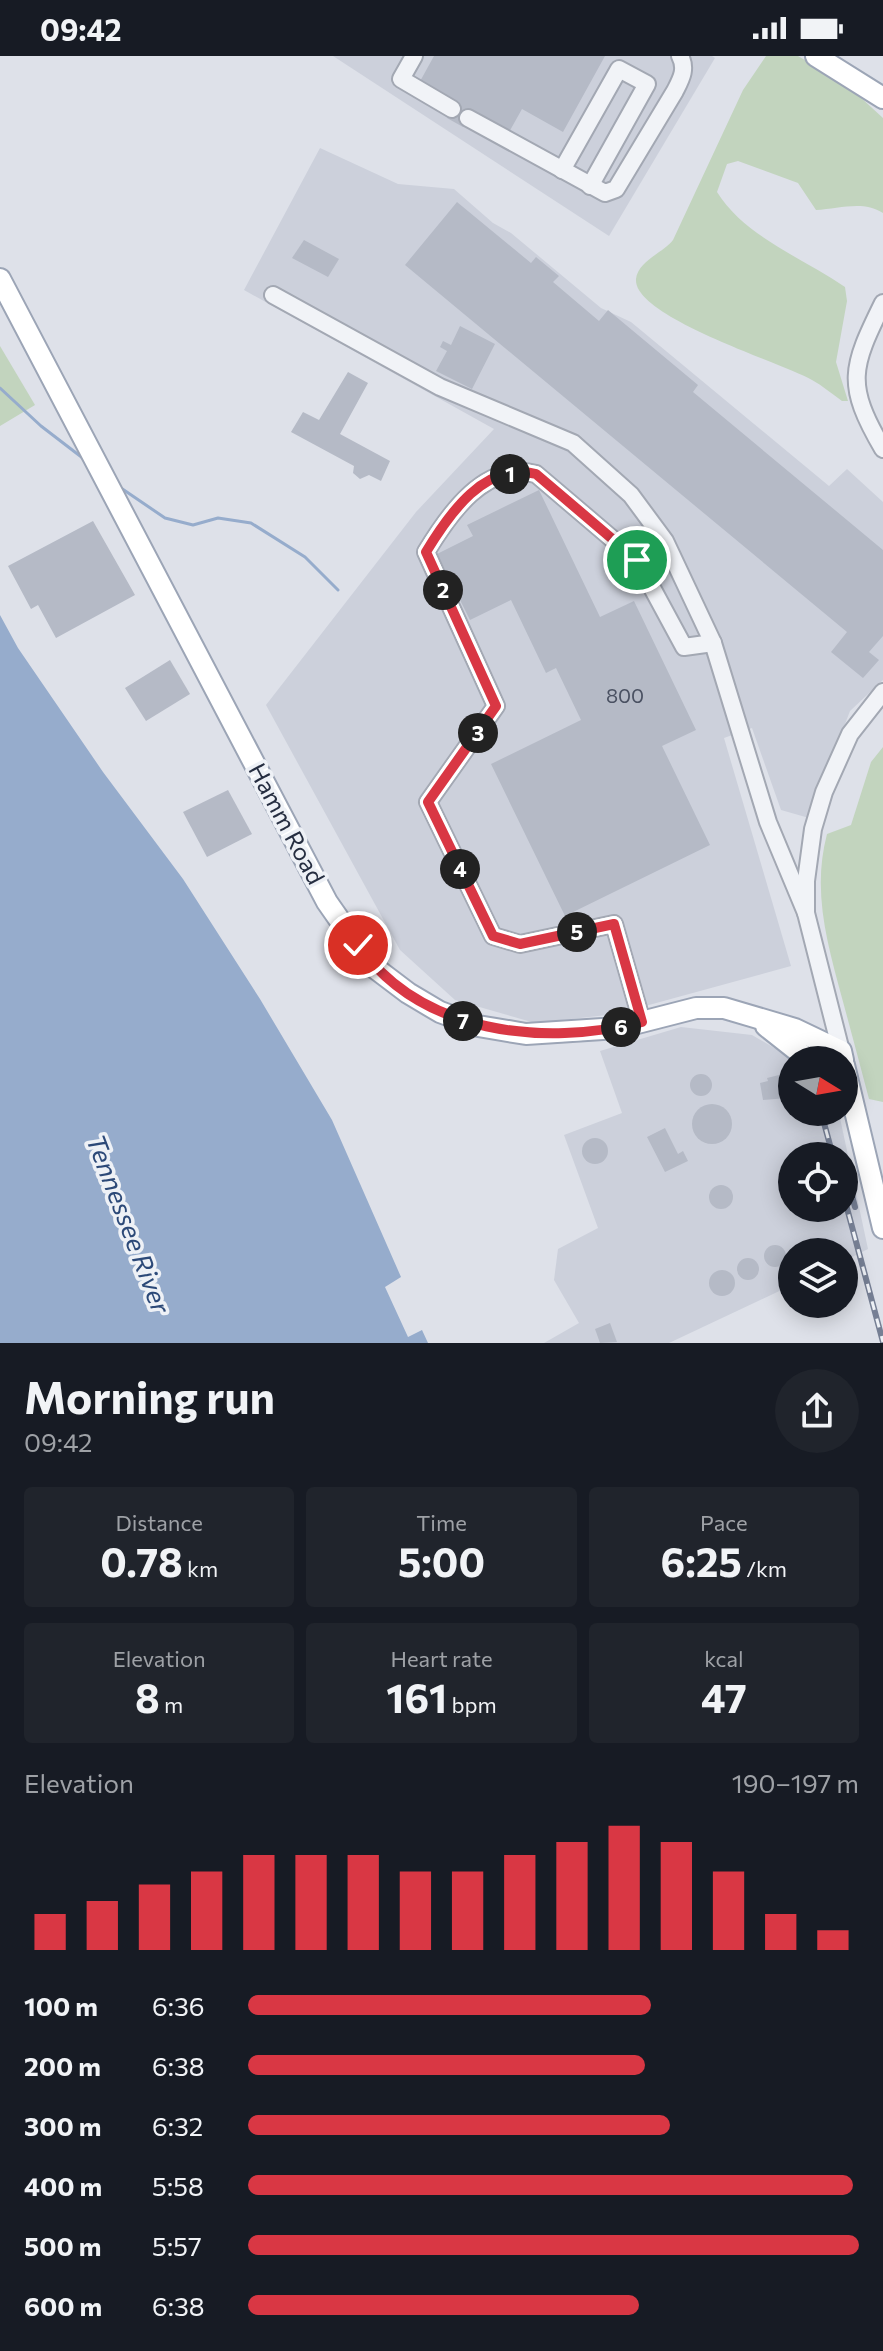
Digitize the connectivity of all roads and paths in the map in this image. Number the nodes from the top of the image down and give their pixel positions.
1 (414, 56) edge
2 (680, 56) edge
3 (816, 56) edge
4 (880, 98) edge
5 (452, 109) dead end
6 (468, 118) dead end
7 (562, 170) junction
8 (590, 186) junction
9 (0, 279) edge
10 (273, 295) dead end
11 (883, 303) edge
12 (883, 449) edge
13 (713, 643) junction
14 (883, 692) edge
15 (806, 913) junction
16 (749, 1015) junction
17 (642, 1022) junction
18 (790, 1046) edge
19 (822, 1046) edge
20 (840, 1046) edge
21 (858, 1126) edge
22 (883, 1228) edge

1 - 5 street
2 - 8 street
3 - 4 main road
6 - 7 street
7 - 8 street
7 - 8 street
9 - 17 main road, Hamm Road
10 - 13 street
11 - 12 street
13 - 15 street
13 - 17 street
14 - 15 street
15 - 20 street
16 - 17 main road, Hamm Road
16 - 18 main road
16 - 19 main road, Hamm Road
21 - 22 main road

